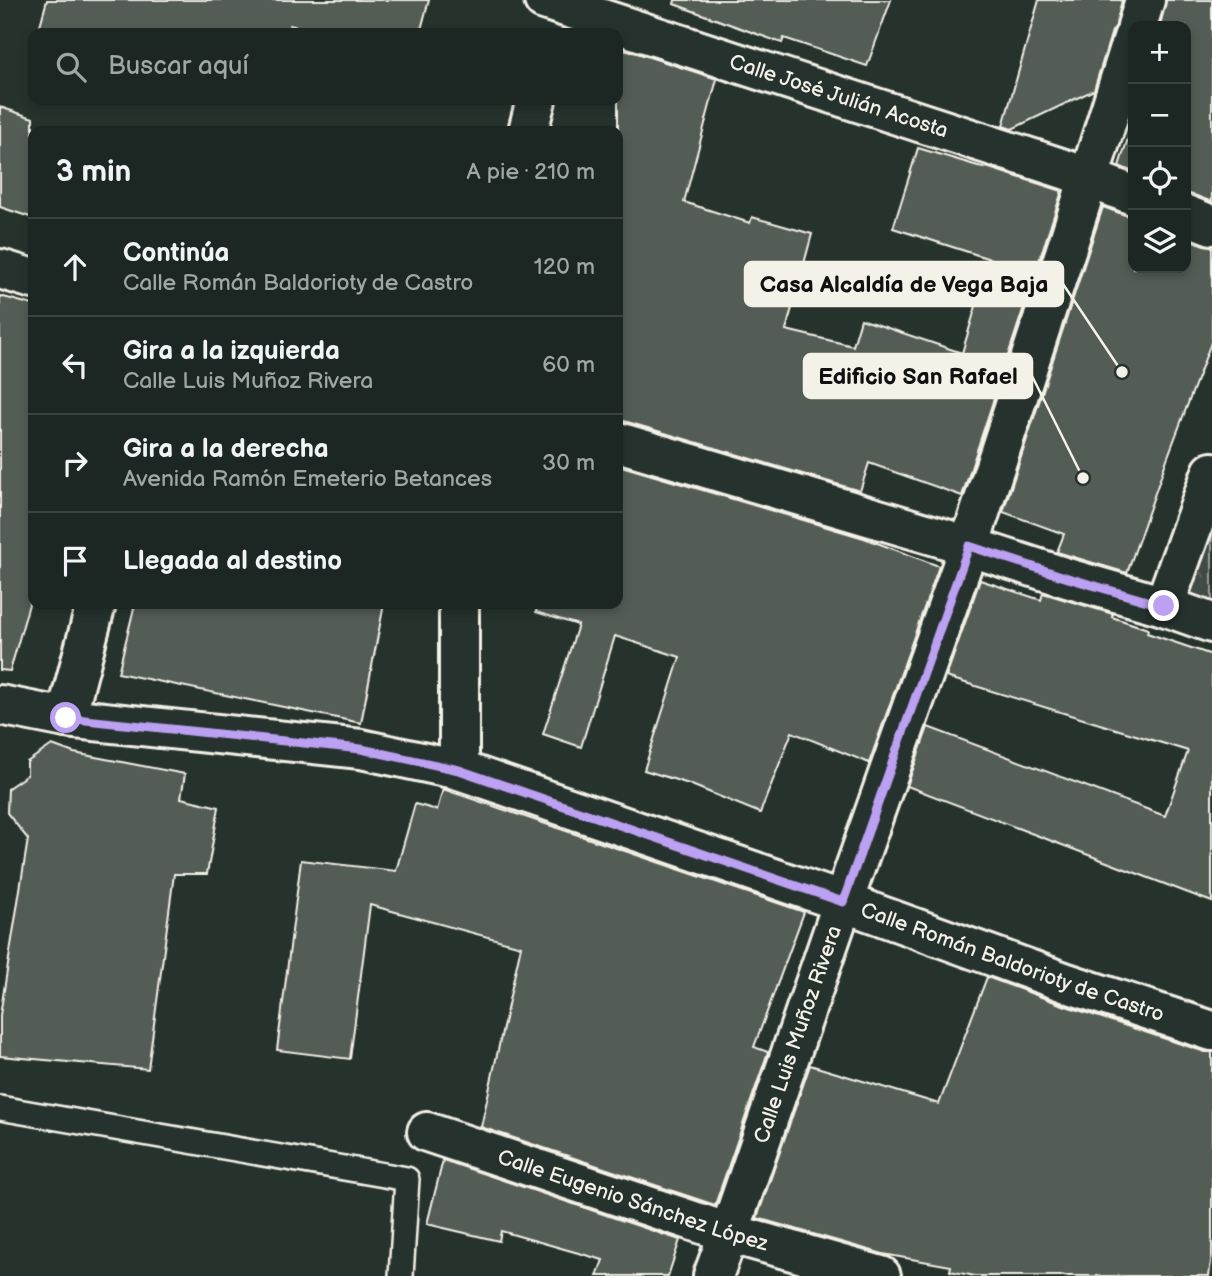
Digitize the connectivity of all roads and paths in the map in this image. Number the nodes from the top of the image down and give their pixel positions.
1 (1145, 0) edge
2 (555, 9) edge
3 (1139, 21) edge
4 (615, 28) edge
5 (623, 31) edge
6 (1128, 54) edge
7 (535, 105) edge
8 (529, 126) edge
9 (1089, 178) junction
10 (1128, 193) edge
11 (1191, 217) edge
12 (1212, 225) edge
13 (0, 269) edge
14 (28, 277) edge
15 (623, 443) edge
16 (1212, 472) edge
17 (969, 546) junction
18 (1164, 606) junction
19 (95, 609) edge
20 (459, 609) edge
21 (1212, 623) edge
22 (0, 705) edge
23 (66, 718) junction
24 (459, 770) junction
25 (843, 902) junction
26 (1212, 1031) edge
27 (0, 1108) edge
28 (427, 1132) dead end
29 (729, 1233) junction
30 (401, 1276) edge
31 (713, 1276) edge
32 (881, 1276) edge

1 - 3 street
2 - 4 street, Calle José Julián Acosta
5 - 9 street, Calle José Julián Acosta
6 - 9 street, Calle Luis Muñoz Rivera
7 - 8 street
9 - 10 street, Calle José Julián Acosta
9 - 17 street, Calle Luis Muñoz Rivera
11 - 12 street
13 - 14 street
15 - 17 street
16 - 18 street
17 - 18 street
17 - 25 street, Calle Luis Muñoz Rivera
18 - 21 street
19 - 23 street
20 - 24 street
22 - 23 street, Calle Román Baldorioty de Castro
23 - 24 street, Calle Román Baldorioty de Castro
24 - 25 street, Calle Román Baldorioty de Castro
25 - 26 street, Calle Román Baldorioty de Castro
25 - 29 street, Calle Luis Muñoz Rivera
27 - 30 lane
28 - 29 street, Calle Eugenio Sánchez López
29 - 31 street, Calle Luis Muñoz Rivera
29 - 32 street, Calle Eugenio Sánchez López

